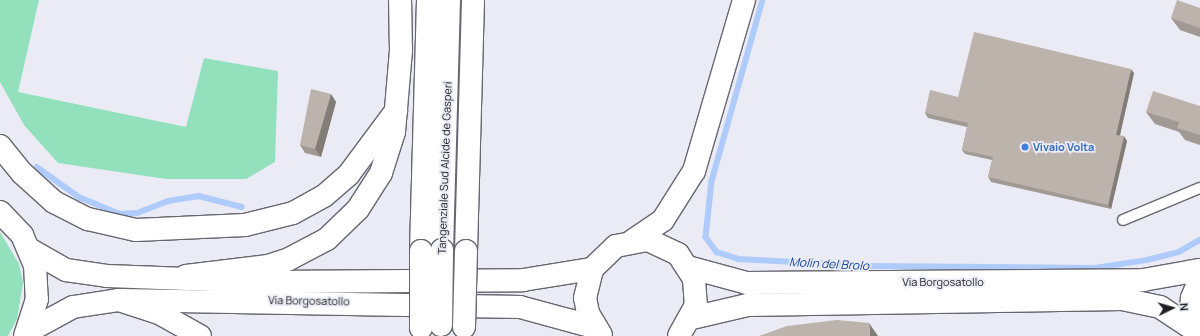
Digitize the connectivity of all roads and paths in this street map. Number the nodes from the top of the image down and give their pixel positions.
1 (400, 0) edge
2 (428, 0) edge
3 (449, 0) edge
4 (473, 0) edge
5 (744, 0) edge
6 (396, 111) junction
7 (0, 146) edge
8 (1200, 188) edge
9 (0, 212) edge
10 (1123, 220) dead end
11 (632, 241) junction
12 (29, 248) junction
13 (432, 250) junction
14 (688, 267) junction
15 (592, 269) junction
16 (1200, 270) edge
17 (186, 276) junction
18 (1200, 279) edge
19 (119, 300) junction
20 (692, 318) junction
21 (431, 331) edge
22 (598, 331) edge
23 (464, 332) edge
24 (1198, 333) edge
25 (26, 334) edge
26 (200, 336) edge
27 (679, 336) edge

1 - 6 main road
2 - 13 main road, Tangenziale Sud Alcide de Gasperi
3 - 13 main road, Tangenziale Sud Alcide de Gasperi
4 - 23 main road, bridge
5 - 11 main road
6 - 7 main road
6 - 17 main road
8 - 10 lane
9 - 12 main road
11 - 14 main road, Via Borgosatollo
11 - 15 main road, Via Borgosatollo
12 - 17 main road, Via Borgosatollo
12 - 25 main road
13 - 21 main road, Tangenziale Sud Alcide de Gasperi, bridge
14 - 16 main road, Via Borgosatollo
14 - 20 main road, Via Borgosatollo
15 - 17 main road, Via Borgosatollo
15 - 22 main road, Via Borgosatollo
18 - 24 main road
19 - 22 main road, Via Borgosatollo
19 - 25 main road, Via Borgosatollo
19 - 26 main road
20 - 24 main road, Via Borgosatollo
20 - 27 main road, Via Borgosatollo

